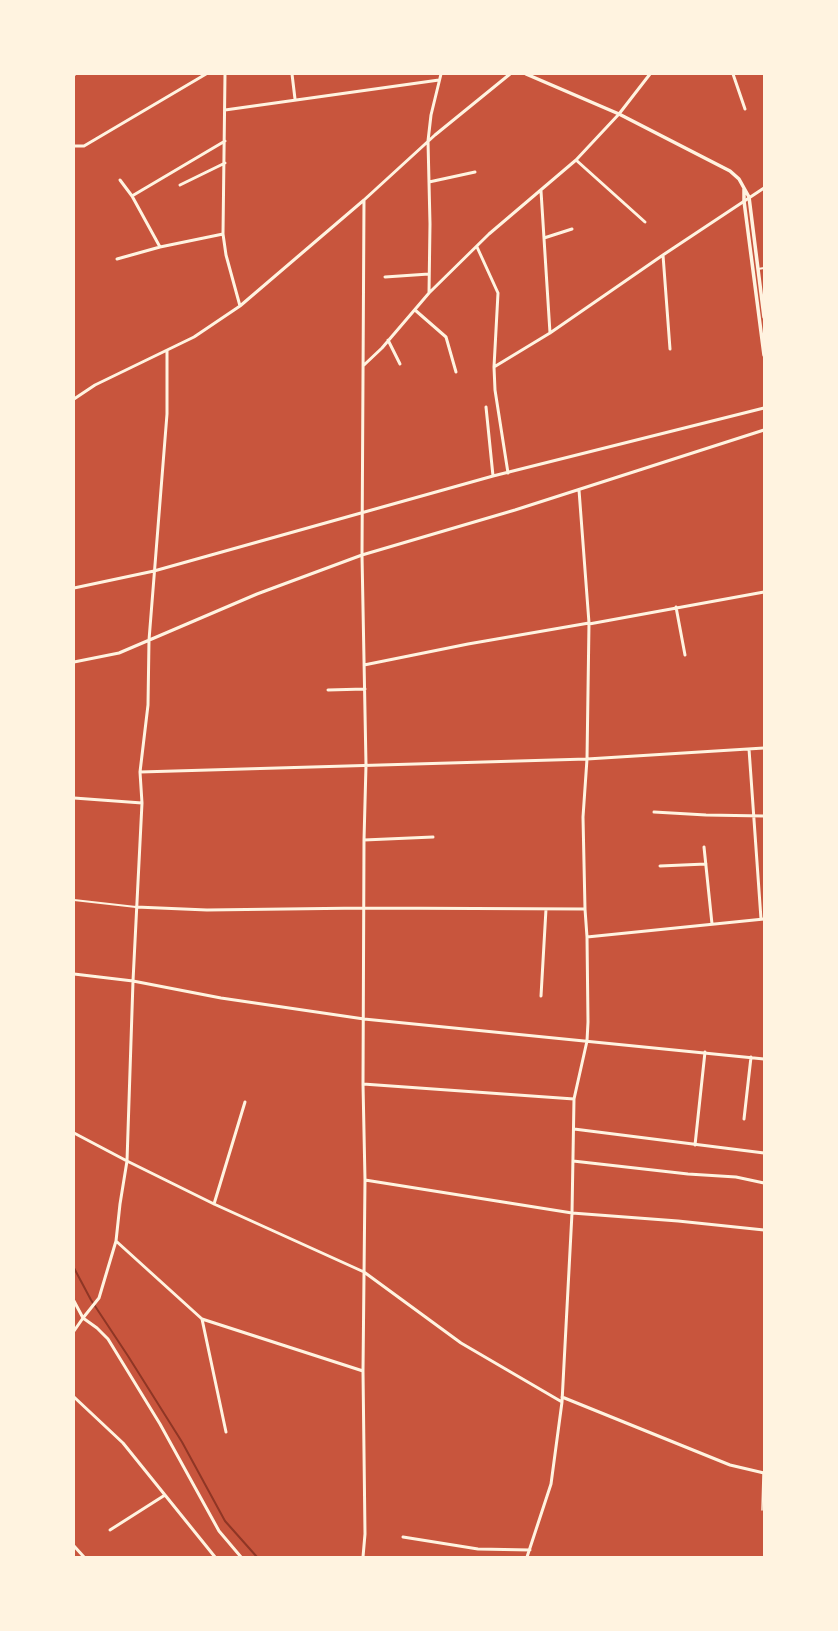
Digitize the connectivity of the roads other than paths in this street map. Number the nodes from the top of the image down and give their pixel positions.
1 (206, 74) edge
2 (225, 74) edge
3 (292, 74) edge
4 (441, 74) edge
5 (510, 74) edge
6 (526, 74) edge
7 (650, 74) edge
8 (732, 74) edge
9 (439, 80) junction
10 (295, 99) junction
11 (745, 109) dead end
12 (225, 110) junction
13 (619, 114) junction
14 (225, 141) junction
15 (428, 141) junction
16 (74, 146) edge
17 (576, 160) junction
18 (225, 163) junction
19 (475, 172) dead end
20 (120, 180) dead end
21 (429, 182) junction
22 (180, 186) dead end
23 (744, 188) junction
24 (764, 188) edge
25 (541, 191) junction
26 (132, 196) junction
27 (749, 197) junction
28 (364, 200) junction
29 (744, 201) junction
30 (645, 222) dead end
31 (572, 229) dead end
32 (224, 234) junction
33 (544, 238) junction
34 (160, 247) junction
35 (477, 247) junction
36 (662, 255) junction
37 (117, 259) dead end
38 (764, 268) edge
39 (758, 269) junction
40 (429, 274) junction
41 (385, 277) dead end
42 (429, 293) junction
43 (240, 306) junction
44 (415, 310) junction
45 (764, 317) edge
46 (550, 333) junction
47 (388, 340) junction
48 (670, 349) dead end
49 (167, 351) junction
50 (764, 355) edge
51 (400, 364) dead end
52 (364, 365) junction
53 (494, 367) junction
54 (456, 372) dead end
55 (74, 399) edge
56 (486, 407) dead end
57 (764, 408) edge
58 (764, 430) edge
59 (508, 473) junction
60 (493, 476) junction
61 (579, 490) junction
62 (362, 512) junction
63 (362, 555) junction
64 (154, 571) junction
65 (74, 588) edge
66 (764, 592) edge
67 (676, 607) junction
68 (589, 623) junction
69 (150, 640) junction
70 (685, 655) dead end
71 (74, 662) edge
72 (364, 665) junction
73 (328, 690) dead end
74 (365, 690) junction
75 (764, 748) edge
76 (749, 749) junction
77 (587, 759) junction
78 (366, 765) junction
79 (140, 772) junction
80 (74, 798) edge
81 (142, 803) junction
82 (654, 812) dead end
83 (764, 816) edge
84 (754, 817) junction
85 (433, 836) dead end
86 (364, 840) junction
87 (704, 847) dead end
88 (706, 864) junction
89 (660, 866) dead end
90 (74, 900) edge
91 (136, 907) junction
92 (364, 908) junction
93 (546, 909) junction
94 (585, 909) junction
95 (763, 919) edge
96 (712, 924) junction
97 (587, 938) junction
98 (74, 974) edge
99 (133, 981) junction
100 (541, 996) dead end
101 (364, 1019) junction
102 (587, 1041) junction
103 (705, 1052) junction
104 (751, 1058) junction
105 (764, 1059) edge
106 (363, 1084) junction
107 (574, 1099) junction
108 (245, 1102) dead end
109 (744, 1119) dead end
110 (574, 1129) junction
111 (74, 1133) edge
112 (695, 1145) junction
113 (764, 1153) edge
114 (127, 1161) junction
115 (574, 1161) junction
116 (365, 1180) junction
117 (764, 1183) edge
118 (214, 1204) junction
119 (572, 1213) junction
120 (764, 1230) edge
121 (116, 1241) junction
122 (364, 1272) junction
123 (74, 1301) edge
124 (84, 1317) junction
125 (202, 1319) junction
126 (74, 1331) edge
127 (363, 1371) junction
128 (74, 1397) edge
129 (562, 1397) junction
130 (562, 1402) junction
131 (226, 1432) dead end
132 (764, 1473) edge
133 (165, 1495) junction
134 (762, 1510) dead end
135 (110, 1530) dead end
136 (403, 1537) dead end
137 (74, 1546) edge
138 (530, 1550) junction
139 (84, 1557) edge
140 (214, 1557) edge
141 (241, 1557) edge
142 (363, 1557) edge
143 (527, 1557) edge

1 - 16 street
2 - 12 street
3 - 10 street
4 - 9 street
5 - 15 street
6 - 13 street
7 - 13 street
8 - 11 street
9 - 10 street
9 - 15 street
10 - 12 street
12 - 14 street
13 - 17 street
13 - 23 street
14 - 18 street
14 - 26 street
15 - 21 street
15 - 28 street
17 - 25 street
17 - 30 street
18 - 22 street
18 - 32 street
19 - 21 street
20 - 26 street
21 - 40 street
23 - 27 street
23 - 29 street
24 - 27 street
25 - 33 street
25 - 35 street
26 - 34 street
27 - 29 street
27 - 39 street
28 - 43 street
28 - 52 street
29 - 36 street
29 - 50 street
31 - 33 street
32 - 34 street
32 - 43 street
33 - 46 street
34 - 37 street
35 - 42 street
35 - 53 street
36 - 46 street
36 - 48 street
38 - 39 street
39 - 45 street
40 - 41 street
40 - 42 street
42 - 44 street
43 - 49 street
44 - 47 street
44 - 54 street
46 - 53 street
47 - 51 street
47 - 52 street
49 - 55 street
49 - 64 street
52 - 62 street
53 - 59 street
56 - 60 street
57 - 59 street
58 - 61 street
59 - 60 street
60 - 62 street
61 - 63 street
61 - 68 street
62 - 63 street
62 - 64 street
63 - 69 street
63 - 72 street
64 - 65 street
64 - 69 street
66 - 67 street
67 - 68 street
67 - 70 street
68 - 72 street
68 - 77 street
69 - 71 street
69 - 79 street
72 - 74 street
73 - 74 street
74 - 78 street
75 - 76 street
76 - 77 street
76 - 84 street
77 - 78 street
77 - 94 street
78 - 79 street
78 - 86 street
79 - 81 street
80 - 81 street
81 - 91 street
82 - 84 street
83 - 84 street
84 - 95 street
85 - 86 street
86 - 92 street
87 - 88 street
88 - 89 street
88 - 96 street
90 - 91 street
91 - 92 street
91 - 99 street
92 - 93 street
92 - 101 street
93 - 94 street
93 - 100 street
94 - 97 street
95 - 96 street
96 - 97 street
97 - 102 street
98 - 99 street
99 - 101 street
99 - 114 street
101 - 102 street
101 - 106 street
102 - 103 street
102 - 107 street
103 - 104 street
103 - 112 street
104 - 105 street
104 - 109 street
106 - 107 street
106 - 116 street
107 - 110 street
108 - 118 street
110 - 112 street
110 - 115 street
111 - 114 street
112 - 113 street
114 - 118 street
114 - 121 street
115 - 117 street
115 - 119 street
116 - 119 street
116 - 122 street
118 - 122 street
119 - 120 street
119 - 129 street
121 - 124 street
121 - 125 street
122 - 127 street
122 - 130 street
123 - 124 street
124 - 126 street
124 - 141 street
125 - 127 street
125 - 131 street
127 - 142 street
128 - 133 street
129 - 130 street
129 - 132 street
130 - 138 street
132 - 134 lane
133 - 135 street
133 - 140 street
136 - 138 street
137 - 139 street
138 - 143 street

